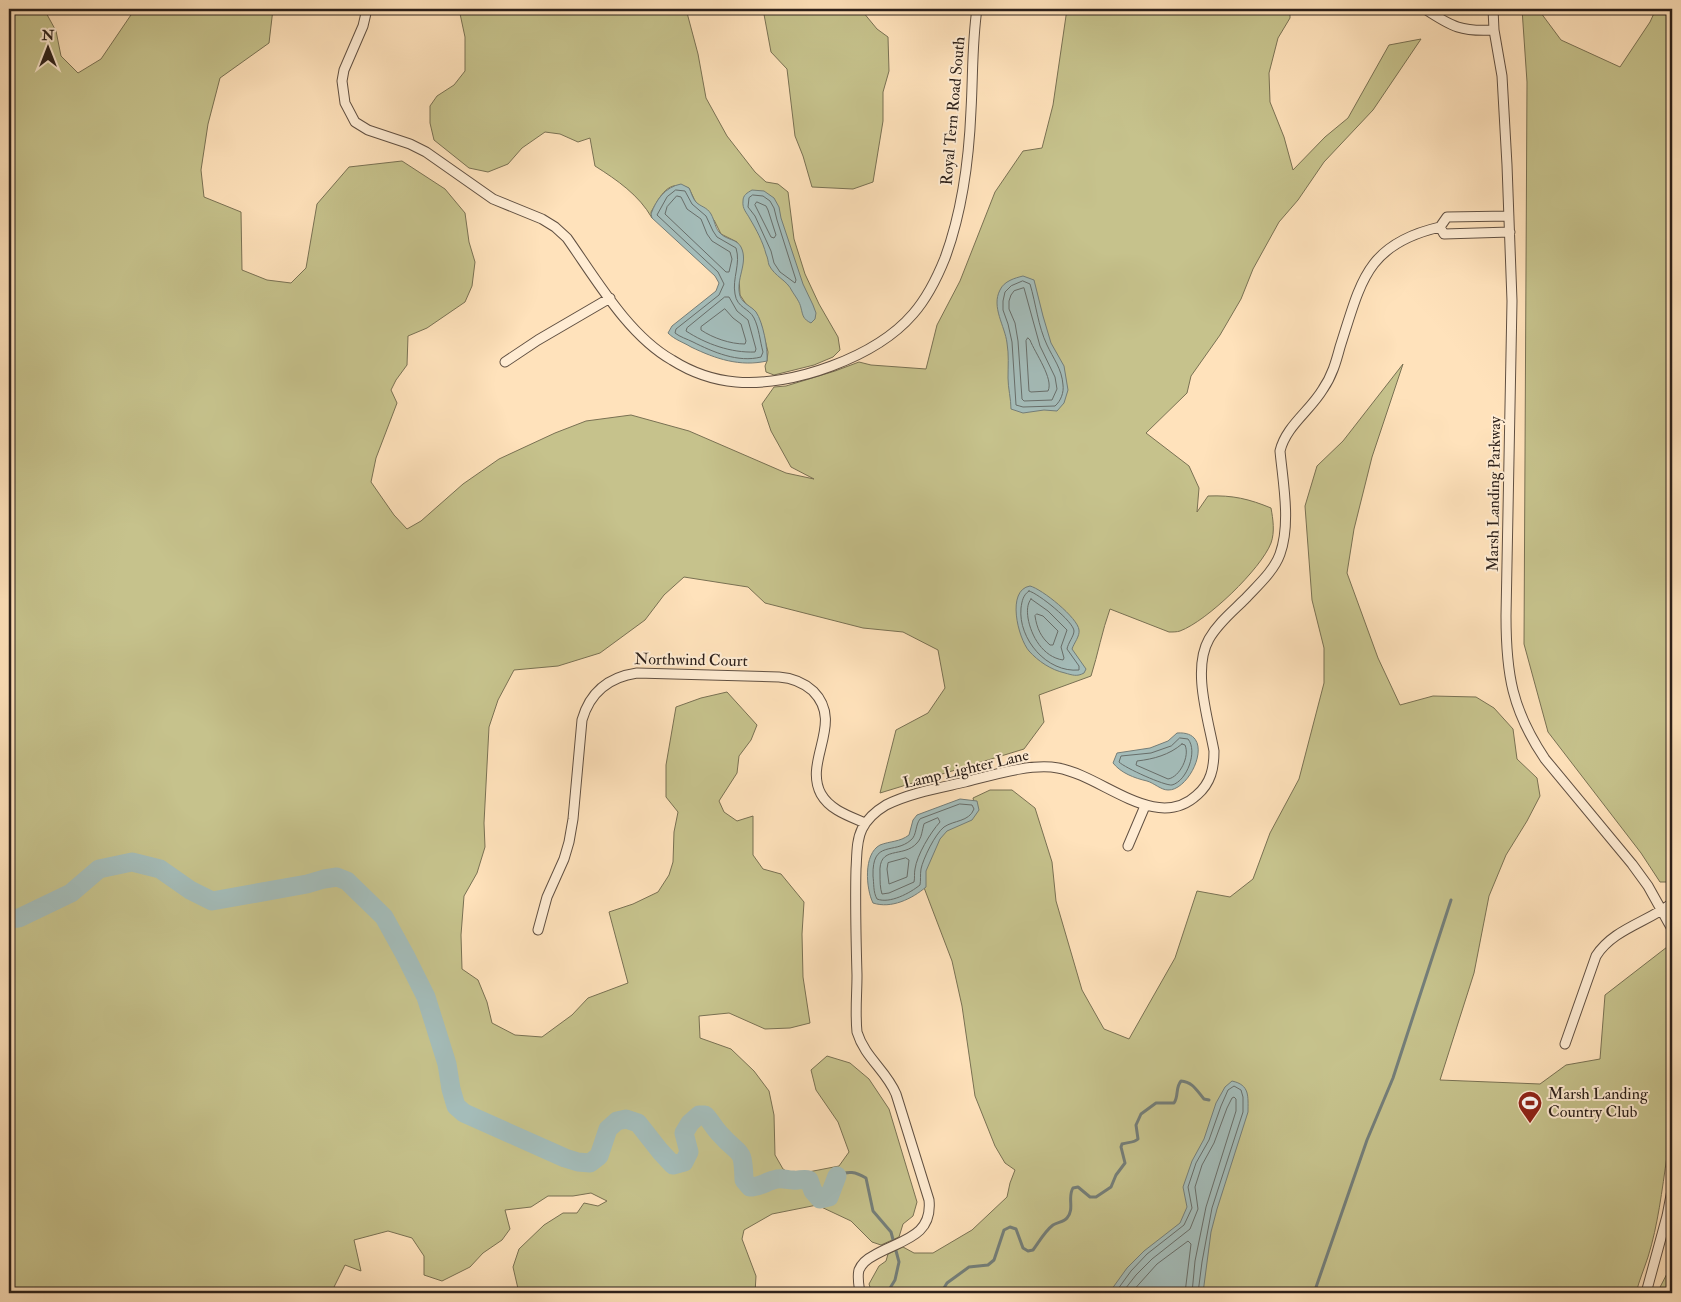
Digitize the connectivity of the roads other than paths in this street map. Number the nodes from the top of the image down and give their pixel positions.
1 (367, 9) edge
2 (977, 9) edge
3 (1425, 9) edge
4 (1493, 9) edge
5 (1494, 30) junction
6 (1471, 216) junction
7 (1509, 216) junction
8 (1440, 227) junction
9 (1510, 232) junction
10 (1471, 233) junction
11 (610, 298) junction
12 (505, 362) dead end
13 (1145, 806) junction
14 (865, 823) junction
15 (1128, 846) dead end
16 (1672, 903) edge
17 (1663, 910) junction
18 (1672, 929) edge
19 (538, 930) dead end
20 (1566, 1044) dead end
21 (1672, 1190) edge
22 (860, 1293) edge
23 (1646, 1293) edge

1 - 11 street, Royal Tern Road South
2 - 11 street, Royal Tern Road South
3 - 5 street
4 - 5 street, Marsh Landing Parkway
5 - 7 street, Marsh Landing Parkway
6 - 7 street, Lamp Lighter Lane
6 - 8 street, Lamp Lighter Lane
6 - 10 street
7 - 9 street, Marsh Landing Parkway
8 - 10 street, Lamp Lighter Lane
8 - 13 street, Lamp Lighter Lane
9 - 10 street, Lamp Lighter Lane
9 - 17 street, Marsh Landing Parkway
11 - 12 street
13 - 14 street, Lamp Lighter Lane
13 - 15 street
14 - 19 street, Northwind Court
14 - 22 street
16 - 17 street
17 - 18 street, Marsh Landing Parkway
17 - 20 street
21 - 23 street

